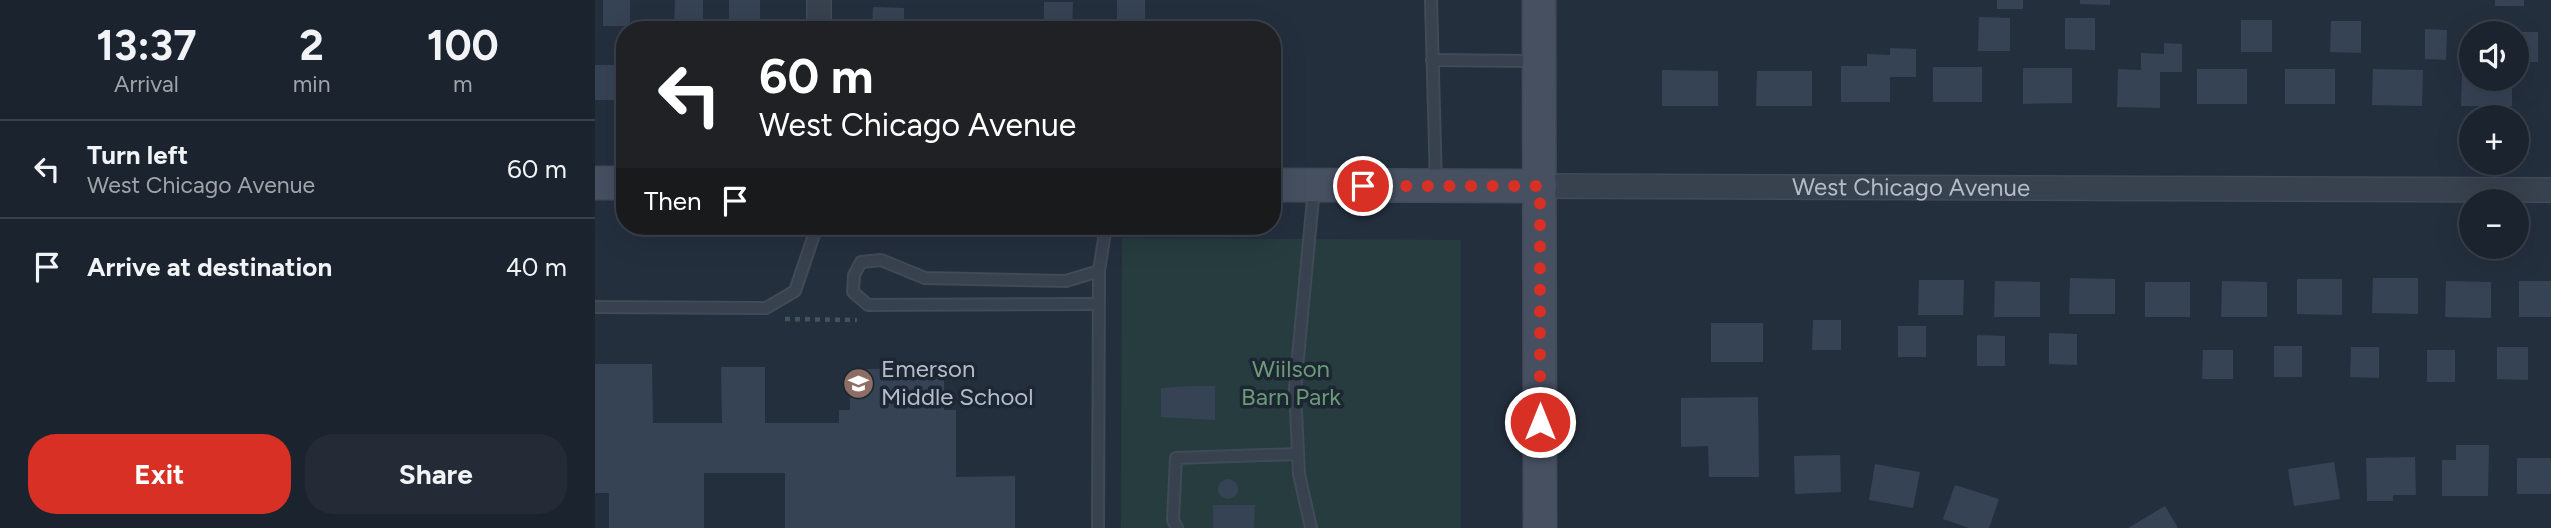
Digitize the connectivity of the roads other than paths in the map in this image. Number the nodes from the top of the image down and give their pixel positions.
1 (819, 0) edge
2 (1431, 0) edge
3 (1539, 0) edge
4 (819, 21) edge
5 (1432, 60) junction
6 (1539, 61) junction
7 (595, 183) edge
8 (616, 183) edge
9 (1281, 185) edge
10 (1315, 186) junction
11 (1540, 186) junction
12 (1436, 187) junction
13 (2551, 190) edge
14 (814, 235) edge
15 (1105, 235) edge
16 (1099, 271) junction
17 (1098, 304) junction
18 (595, 307) edge
19 (1298, 454) junction
20 (1098, 528) edge
21 (1177, 528) edge
22 (1311, 528) edge
23 (1540, 528) edge

1 - 4 street
2 - 5 lane
3 - 6 main road
5 - 6 lane
5 - 12 lane
6 - 11 main road
7 - 8 main road
9 - 10 main road, West Chicago Avenue
10 - 12 main road, West Chicago Avenue
10 - 19 lane
11 - 12 main road, West Chicago Avenue
11 - 13 street, West Chicago Avenue
11 - 23 main road
14 - 18 lane
15 - 16 lane
16 - 17 lane
16 - 17 lane
17 - 20 lane
19 - 21 lane
19 - 22 lane

